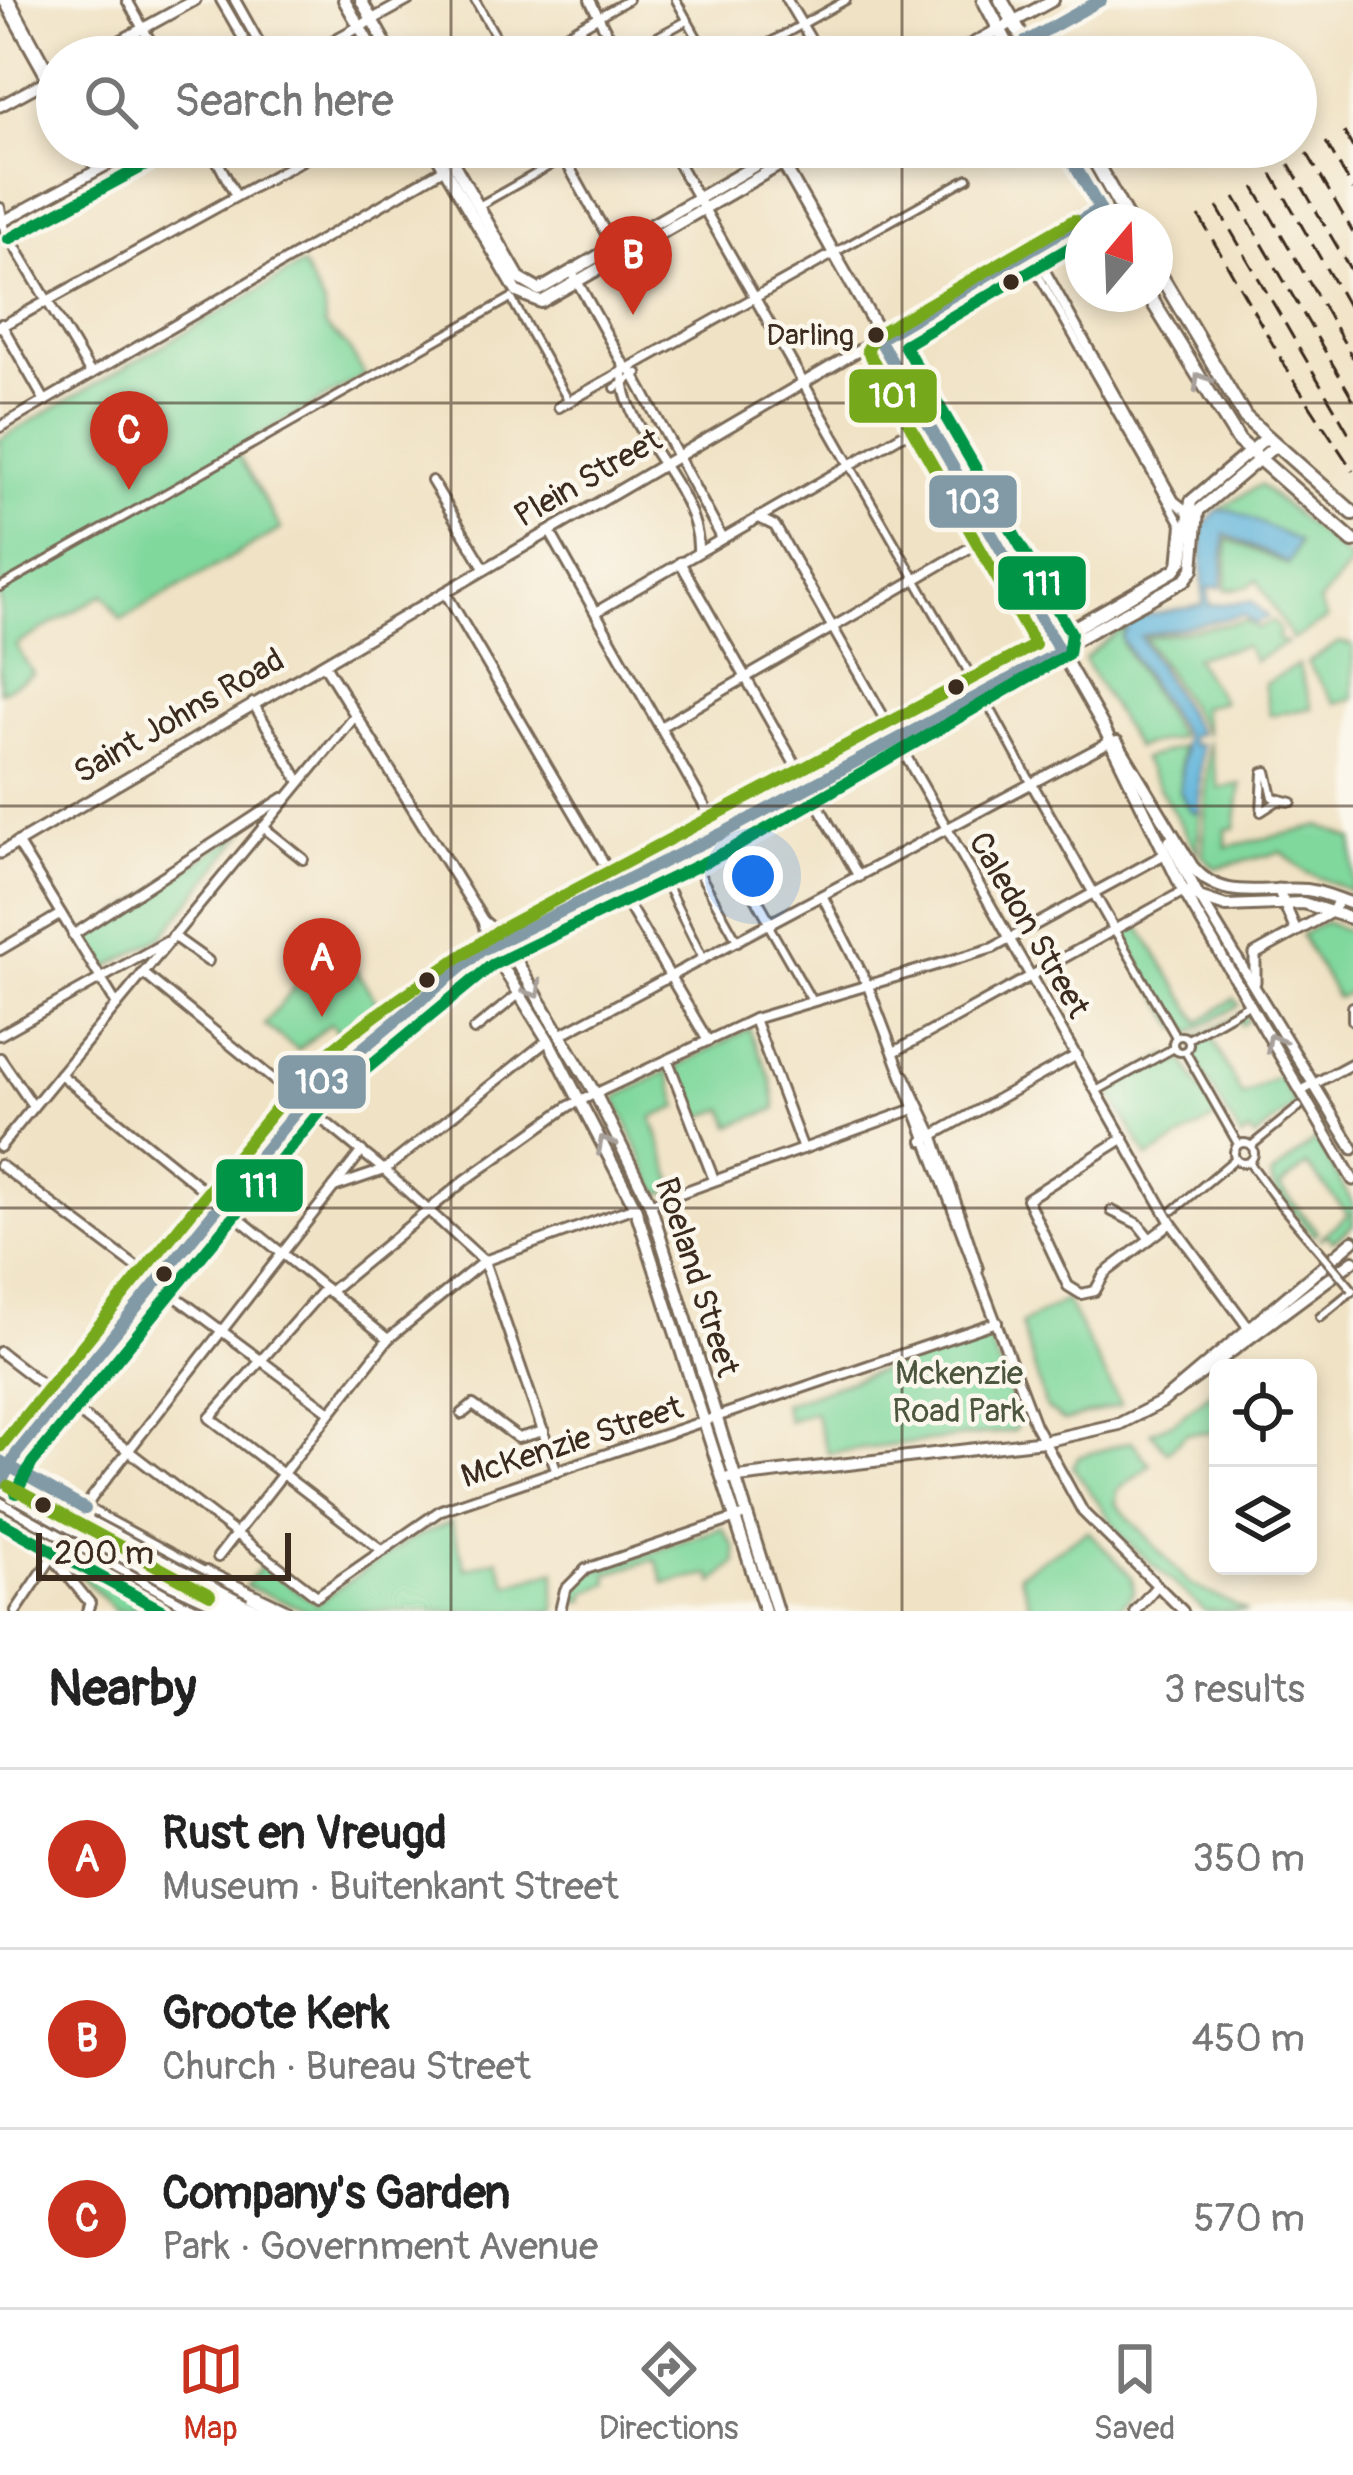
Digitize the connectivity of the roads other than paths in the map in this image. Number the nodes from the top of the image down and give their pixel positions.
1 (7, 0) edge
2 (127, 0) edge
3 (195, 0) edge
4 (221, 0) edge
5 (235, 0) edge
6 (344, 0) edge
7 (361, 0) edge
8 (408, 0) edge
9 (475, 0) edge
10 (590, 0) edge
11 (628, 0) edge
12 (676, 0) edge
13 (787, 0) edge
14 (846, 0) edge
15 (984, 0) edge
16 (1001, 0) edge
17 (1053, 0) edge
18 (1101, 0) edge
19 (598, 16) junction
20 (372, 19) junction
21 (688, 20) junction
22 (1013, 21) junction
23 (801, 25) junction
24 (359, 27) junction
25 (1000, 28) junction
26 (142, 29) junction
27 (129, 36) edge
28 (146, 36) edge
29 (242, 36) edge
30 (256, 36) edge
31 (342, 36) edge
32 (364, 36) edge
33 (381, 36) edge
34 (496, 36) edge
35 (564, 36) edge
36 (610, 36) edge
37 (659, 36) edge
38 (697, 36) edge
39 (781, 36) edge
40 (808, 36) edge
41 (986, 36) edge
42 (1004, 36) edge
43 (1022, 36) edge
44 (1036, 36) edge
45 (36, 49) edge
46 (36, 89) edge
47 (0, 106) edge
48 (221, 168) edge
49 (279, 168) edge
50 (446, 168) edge
51 (450, 168) edge
52 (546, 168) edge
53 (570, 168) edge
54 (681, 168) edge
55 (754, 168) edge
56 (780, 168) edge
57 (1076, 168) edge
58 (1099, 168) edge
59 (99, 169) edge
60 (968, 178) dead end
61 (236, 196) junction
62 (701, 203) junction
63 (482, 204) dead end
64 (1097, 204) edge
65 (1119, 204) edge
66 (0, 208) edge
67 (2, 222) edge
68 (1044, 242) tunnel mouth
69 (614, 248) junction
70 (1032, 248) junction
71 (1051, 254) tunnel mouth
72 (830, 255) junction
73 (1040, 261) junction
74 (575, 278) junction
75 (1045, 285) joint
76 (1173, 296) edge
77 (753, 297) junction
78 (46, 300) junction
79 (1160, 312) edge
80 (1, 325) edge
81 (882, 345) junction
82 (91, 374) junction
83 (626, 375) junction
84 (803, 383) junction
85 (45, 401) junction
86 (569, 401) junction
87 (559, 407) dead end
88 (926, 421) junction
89 (0, 427) edge
90 (1270, 442) junction
91 (1256, 457) junction
92 (676, 458) junction
93 (665, 465) junction
94 (850, 465) junction
95 (432, 481) dead end
96 (783, 504) junction
97 (1191, 513) junction
98 (1353, 513) edge
99 (759, 518) junction
100 (775, 526) junction
101 (550, 532) junction
102 (992, 535) junction
103 (722, 538) junction
104 (1353, 541) edge
105 (698, 551) junction
106 (680, 562) junction
107 (485, 569) junction
108 (916, 579) junction
109 (0, 587) edge
110 (445, 592) junction
111 (596, 611) junction
112 (832, 628) junction
113 (1057, 647) junction
114 (324, 664) junction
115 (745, 678) junction
116 (980, 692) junction
117 (253, 703) junction
118 (357, 714) junction
119 (662, 726) junction
120 (893, 738) junction
121 (1112, 741) junction
122 (300, 782) junction
123 (1032, 784) junction
124 (807, 787) junction
125 (291, 792) junction
126 (1292, 799) joint
127 (1155, 805) junction
128 (263, 827) junction
129 (947, 830) junction
130 (722, 833) junction
131 (17, 842) junction
132 (687, 851) junction
133 (0, 853) edge
134 (1165, 854) junction
135 (303, 859) dead end
136 (656, 866) junction
137 (859, 878) junction
138 (623, 884) junction
139 (1188, 889) junction
140 (1093, 892) junction
141 (1279, 896) junction
142 (823, 897) junction
143 (1202, 901) junction
144 (1353, 904) edge
145 (1336, 905) junction
146 (62, 914) junction
147 (1353, 919) edge
148 (483, 921) junction
149 (770, 925) junction
150 (1114, 928) junction
151 (1296, 931) junction
152 (74, 935) junction
153 (172, 938) junction
154 (1009, 938) junction
155 (504, 942) junction
156 (738, 942) junction
157 (492, 949) junction
158 (0, 950) edge
159 (703, 959) junction
160 (208, 961) dead end
161 (143, 973) junction
162 (672, 976) junction
163 (1031, 976) junction
164 (99, 978) junction
165 (1255, 982) junction
166 (868, 986) junction
167 (519, 994) junction
168 (813, 1002) junction
169 (1252, 1003) junction
170 (117, 1005) junction
171 (1353, 1006) edge
172 (754, 1019) junction
173 (1353, 1020) edge
174 (474, 1030) dead end
175 (562, 1034) junction
176 (0, 1035) edge
177 (1176, 1037) junction
178 (1188, 1039) junction
179 (548, 1040) junction
180 (708, 1041) junction
181 (1174, 1048) junction
182 (1185, 1051) junction
183 (893, 1052) junction
184 (1077, 1055) junction
185 (0, 1058) edge
186 (668, 1060) junction
187 (1353, 1063) edge
188 (898, 1064) junction
189 (60, 1074) junction
190 (1317, 1082) junction
191 (1098, 1090) junction
192 (1301, 1090) junction
193 (596, 1095) junction
194 (581, 1101) junction
195 (302, 1103) junction
196 (33, 1107) junction
197 (1299, 1107) dead end
198 (911, 1110) junction
199 (934, 1137) junction
200 (1124, 1138) junction
201 (923, 1142) junction
202 (1238, 1144) junction
203 (1251, 1146) junction
204 (0, 1147) edge
205 (802, 1149) junction
206 (1353, 1149) edge
207 (362, 1151) junction
208 (1235, 1159) junction
209 (1250, 1162) junction
210 (0, 1165) edge
211 (384, 1170) junction
212 (714, 1180) junction
213 (1353, 1180) edge
214 (332, 1187) junction
215 (219, 1203) junction
216 (650, 1204) junction
217 (635, 1208) junction
218 (428, 1210) junction
219 (1174, 1210) dead end
220 (1112, 1211) dead end
221 (1171, 1222) junction
222 (1150, 1239) junction
223 (1353, 1241) edge
224 (283, 1253) junction
225 (484, 1261) junction
226 (1353, 1261) edge
227 (978, 1274) junction
228 (156, 1282) junction
229 (1353, 1289) edge
230 (327, 1290) junction
231 (1320, 1317) dead end
232 (997, 1322) junction
233 (1246, 1325) junction
234 (222, 1331) junction
235 (1256, 1337) junction
236 (388, 1339) junction
237 (0, 1352) edge
238 (259, 1357) junction
239 (1172, 1394) junction
240 (61, 1398) junction
241 (330, 1412) junction
242 (462, 1414) dead end
243 (708, 1422) junction
244 (544, 1431) junction
245 (1044, 1441) junction
246 (129, 1449) junction
247 (3, 1467) edge
248 (557, 1472) junction
249 (282, 1475) junction
250 (728, 1479) junction
251 (0, 1486) edge
252 (0, 1502) edge
253 (86, 1509) junction
254 (739, 1517) junction
255 (235, 1535) junction
256 (68, 1539) junction
257 (383, 1551) junction
258 (218, 1557) dead end
259 (54, 1559) junction
260 (206, 1573) joint
261 (1156, 1587) junction
262 (238, 1608) edge
263 (195, 1610) edge
264 (16, 1611) edge
265 (87, 1611) edge
266 (259, 1611) edge
267 (285, 1611) edge
268 (560, 1611) edge
269 (765, 1611) edge
270 (777, 1611) edge
271 (1136, 1611) edge
272 (1183, 1611) edge

1 - 45 street
2 - 26 street
3 - 26 street
4 - 29 street
5 - 30 street
6 - 24 main road
7 - 20 main road
8 - 20 street
9 - 34 street
10 - 19 street
11 - 19 street
12 - 21 street
13 - 23 street
14 - 23 street
15 - 25 main road
16 - 22 main road
17 - 22 main road
18 - 44 main road
19 - 35 street
19 - 36 street
20 - 24 street
20 - 33 main road
21 - 37 street
21 - 38 street
22 - 25 main road
22 - 43 main road
23 - 39 street
23 - 40 street
24 - 31 street
24 - 32 main road
25 - 41 main road
25 - 42 main road
26 - 27 street
26 - 28 street
46 - 47 street
48 - 61 street
49 - 61 street
50 - 82 street
51 - 74 main road
52 - 63 street
53 - 69 street
54 - 62 street
55 - 62 main road
56 - 72 main road
57 - 64 main road
58 - 65 main road
59 - 67 street
60 - 72 street
61 - 78 street
62 - 69 main road
62 - 74 main road
62 - 77 street
66 - 67 street
67 - 78 street
68 - 70 street
69 - 74 main road
70 - 73 street
70 - 81 street
71 - 73 street
72 - 77 street
72 - 81 main road
73 - 81 street
73 - 97 street
74 - 83 street
75 - 75 street
76 - 90 main road
77 - 83 street
77 - 84 street
78 - 80 street
78 - 82 street
91 -> 79 main road
80 - 85 street
81 - 84 street, Plein Street
81 - 88 main road
82 - 85 street
83 - 86 street
83 - 92 street
83 - 93 street
84 - 92 street, Plein Street
84 - 94 street
85 - 89 street
86 - 87 street
86 - 109 street
88 - 94 street
88 - 102 main road
90 - 91 main road
90 - 98 main road
91 - 97 main road
91 - 104 main road
92 - 93 street, Plein Street
92 - 103 street
93 - 101 street, Plein Street
93 - 105 street
94 - 96 street
94 - 108 street
95 - 107 street
96 - 99 street
96 - 100 street
97 - 113 main road
99 - 100 street
99 - 103 street
100 - 112 street, Caledon Street
101 - 107 street, Plein Street
101 - 111 street
102 - 108 street
102 - 113 main road
103 - 105 street
105 - 106 street
106 - 111 street
106 - 115 street
107 - 110 street, Plein Street
108 - 112 street
108 - 116 street
110 - 114 street, Plein Street
110 - 138 street
111 - 119 street
112 - 115 street
112 - 120 street, Caledon Street
113 - 116 main road
113 - 121 main road
114 - 117 street, Saint Johns Road
114 - 118 street, Roeland Street
115 - 119 street
115 - 124 street
116 - 120 main road
116 - 123 street
117 - 122 street
117 - 131 street, Saint Johns Road
118 - 122 street
118 - 148 street, Roeland Street
119 - 130 street
120 - 124 main road
120 - 129 street, Caledon Street
121 - 123 street
121 - 127 main road
121 - 134 main road
122 - 125 street
123 - 129 street
123 - 140 street
124 - 130 main road
124 - 137 street
125 - 128 street
125 - 152 street
126 - 126 street
127 - 139 main road
127 - 141 main road
128 - 135 street
128 - 153 street
129 - 137 street
129 - 154 street, Caledon Street
130 - 132 main road
130 - 149 street
131 - 133 street, Saint Johns Road
131 - 146 street
132 - 136 main road
132 - 156 street
134 - 139 main road
134 - 140 street
136 - 138 main road
136 - 159 street
137 - 142 street
138 - 155 main road
138 - 162 street
139 - 143 main road
139 - 150 street
139 - 169 street
140 - 150 street
140 - 154 street
141 - 143 main road
141 - 145 main road
141 - 151 street
142 - 149 street
142 - 166 street
143 - 165 street
144 - 145 main road
145 - 147 main road
145 - 151 street
146 - 152 street
146 - 158 street
148 - 155 street, Roeland Street
148 - 157 street, Roeland Street
149 - 156 street
149 - 168 street
150 - 163 street
150 - 177 street
151 - 165 street
152 - 164 street
153 - 160 street
153 - 161 street
153 - 164 street
154 - 163 street, Caledon Street
154 - 166 street
155 - 157 main road
155 -> 175 main road, Roeland Street
156 - 159 street
157 - 167 main road, Roeland Street
157 - 195 street
159 - 162 street
161 - 170 street
161 - 195 street
162 - 175 street
162 - 180 street
163 - 183 street
163 - 184 street, Caledon Street
164 - 170 street
164 - 176 street
165 - 190 street
166 - 168 street
166 - 183 street
167 - 174 street
167 - 179 main road, Roeland Street
168 - 172 street
169 - 178 street
192 -> 169 street
170 - 189 street
171 - 173 street
172 - 180 street
172 - 205 street
175 - 193 main road, Roeland Street
177 - 178 street
177 - 181 street
178 - 182 street
179 - 194 main road, Roeland Street
179 - 211 street
180 - 186 street
181 - 182 street
181 - 191 street
182 - 202 street
183 - 188 street
184 - 191 street, Caledon Street
184 - 199 street
185 - 196 street
186 - 193 street
186 - 212 street
187 - 190 street
188 - 198 street
188 - 199 street
189 - 196 street
189 - 215 street
190 - 192 street
190 - 206 street
191 - 200 street, Caledon Street
192 - 213 street
193 - 194 street
193 - 216 main road, Roeland Street
217 -> 194 main road, Roeland Street
194 - 218 street
195 - 207 street
195 - 215 street
196 - 204 street
197 - 203 street
198 - 201 street
198 - 205 street
199 - 201 street
199 - 227 street
200 - 221 street, Caledon Street
200 - 222 street
201 - 227 street
202 - 203 street
202 - 208 street
203 - 209 street
205 - 212 street
207 - 211 street
207 - 214 street
208 - 209 street
208 - 219 street
209 - 229 street, bridge
210 - 228 street
211 - 214 street
211 - 218 street
212 - 216 street
214 - 224 street
215 - 224 street
215 - 228 street
216 - 243 main road, Roeland Street
217 - 225 street
217 - 243 main road, Roeland Street
218 - 225 street
218 - 230 street
220 - 222 street
221 - 222 street
221 - 233 street, Caledon Street
223 - 233 main road
224 - 230 street
224 - 234 street
225 - 236 street
225 - 244 street
226 - 235 main road
227 - 232 street
228 - 234 street
228 - 240 street
229 - 231 street
230 - 236 street
230 - 238 street
232 - 243 street, McKenzie Street
232 - 245 street
233 - 235 street, Caledon Street
233 - 239 main road
234 - 238 street
234 - 246 street
235 - 239 main road
236 - 241 street
237 - 240 street
238 - 241 street
238 - 249 street
239 - 245 main road
240 - 246 street
240 - 247 street
241 - 249 street
242 - 244 street
243 - 248 street, McKenzie Street
243 - 250 main road, Roeland Street
244 - 248 street
245 - 250 main road
245 - 261 street
246 - 253 street
246 - 255 street
247 - 251 street
247 - 253 street
247 - 262 main road, bridge
248 - 257 street, McKenzie Street
249 - 255 street
249 - 257 street
250 - 254 main road, Roeland Street
251 - 262 main road, bridge
252 - 256 street
253 - 256 street
253 - 260 street
254 - 268 street
254 - 269 main road, Roeland Street
254 - 270 main road, Roeland Street
255 - 257 street, McKenzie Street
255 - 258 street
256 - 259 street
256 - 263 street
259 - 264 street
259 - 265 street
260 - 267 main road
261 - 271 street
261 - 272 street
262 - 266 main road

